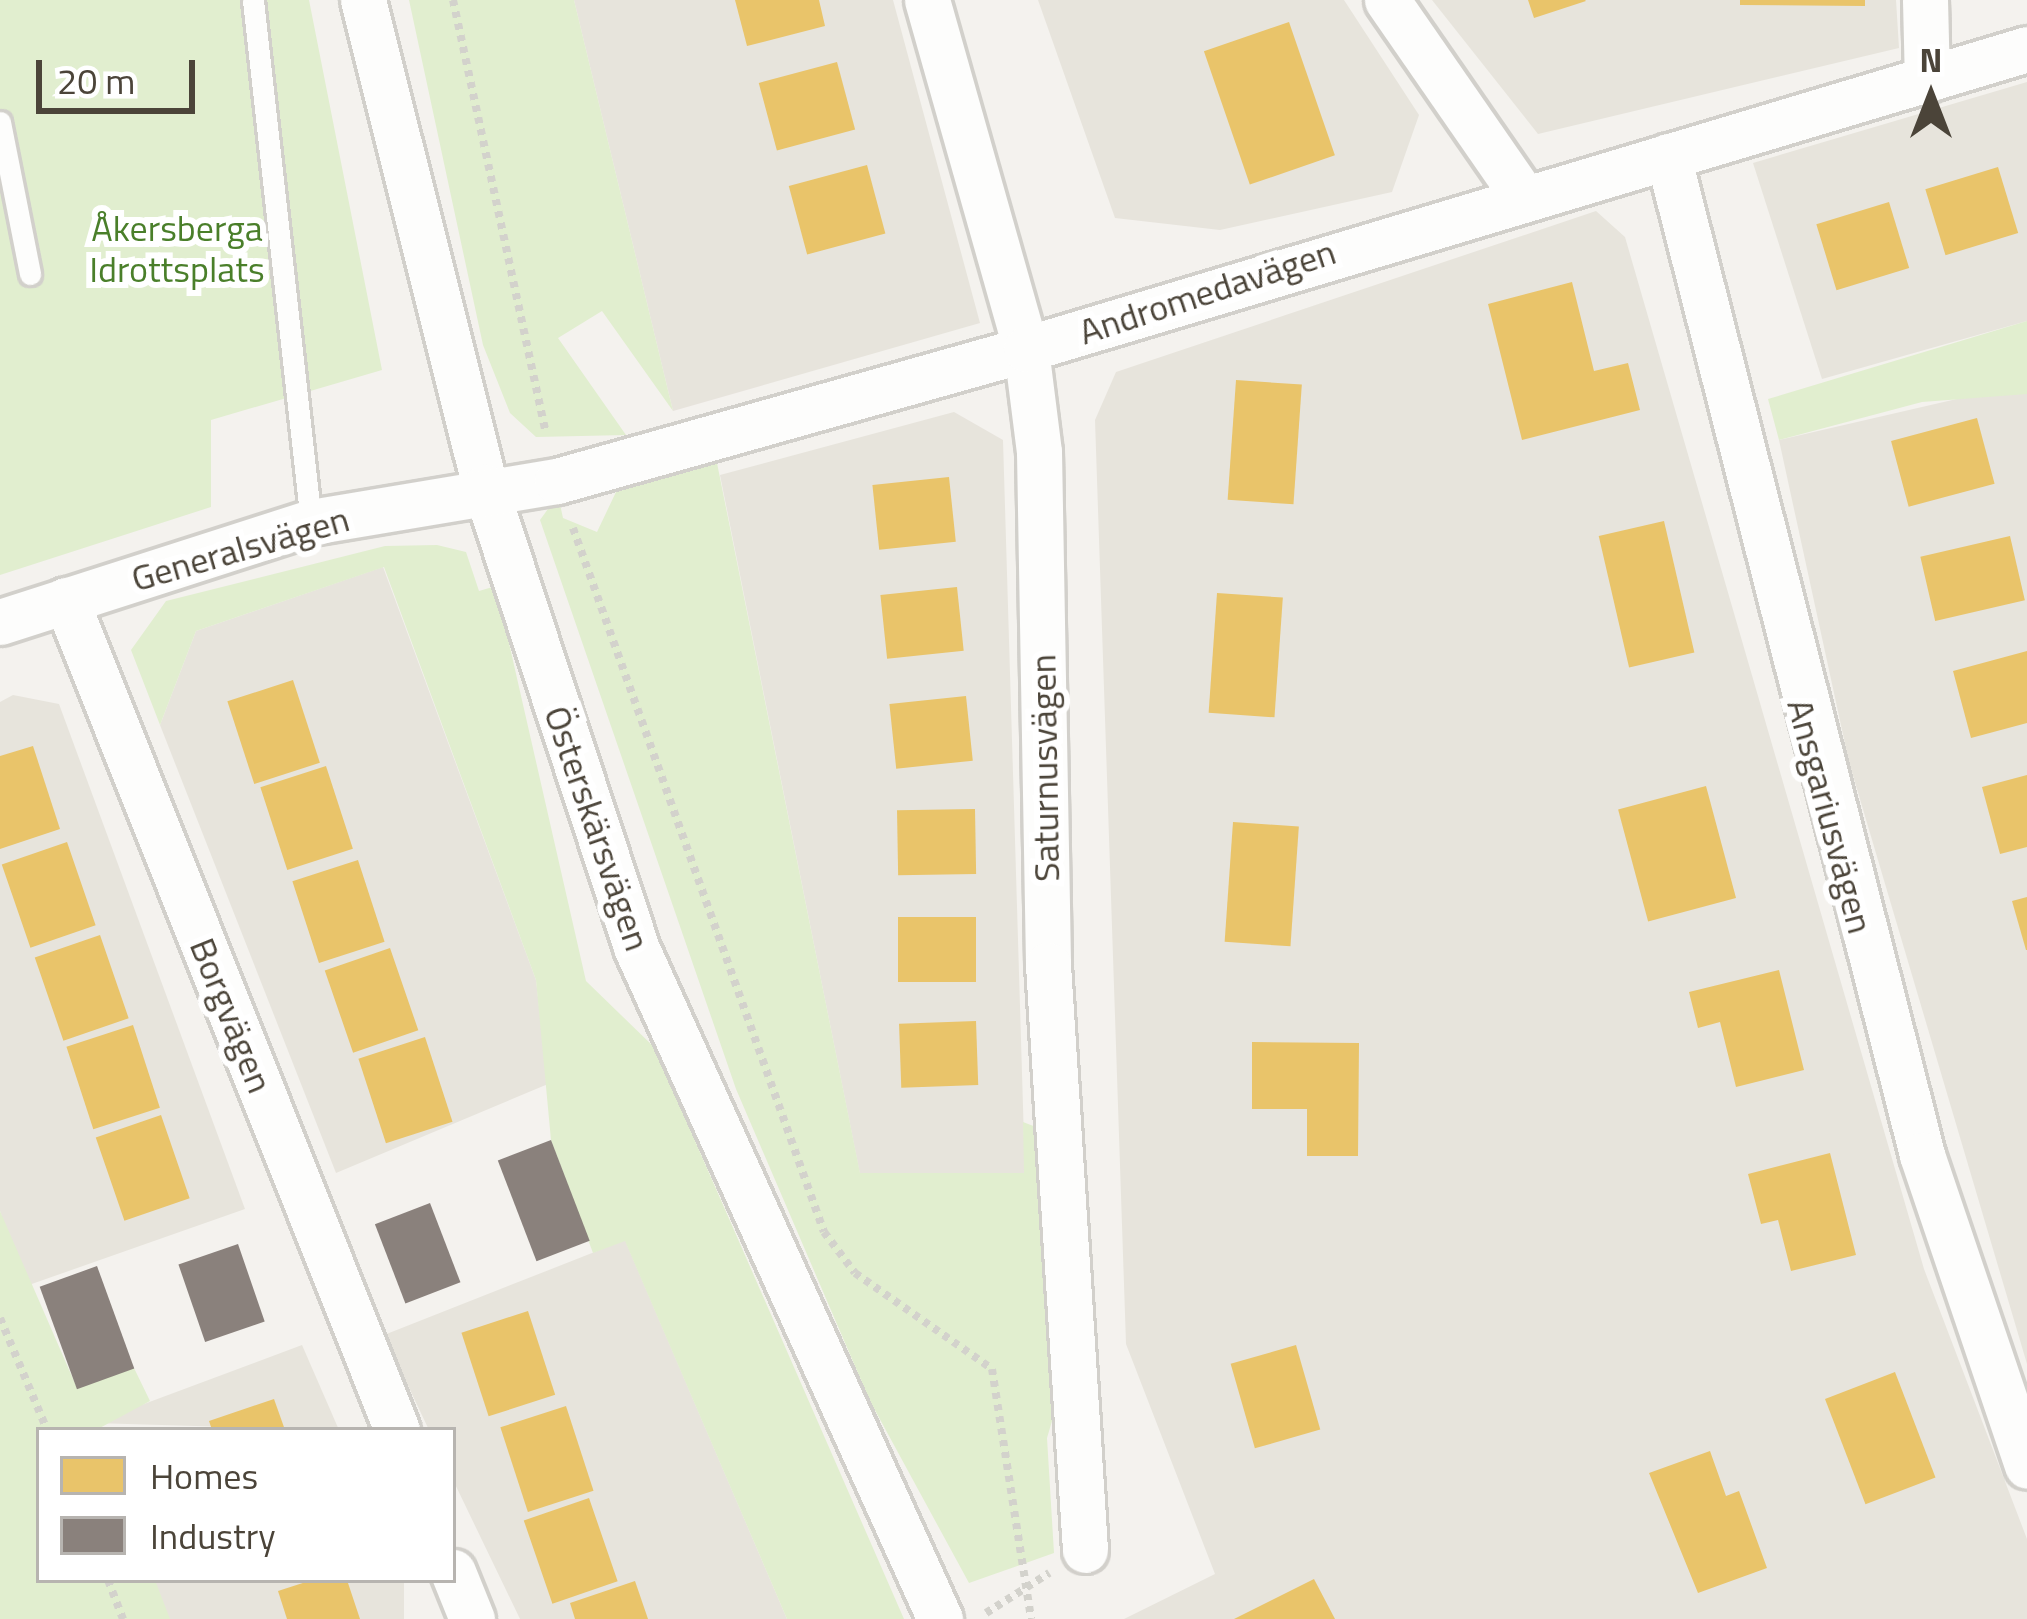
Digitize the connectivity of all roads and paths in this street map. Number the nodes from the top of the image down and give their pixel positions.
1 (253, 0) edge
2 (363, 0) edge
3 (453, 0) edge
4 (927, 0) edge
5 (1388, 0) edge
6 (1925, 0) edge
7 (2027, 50) edge
8 (1927, 80) junction
9 (0, 122) edge
10 (1668, 156) junction
11 (1520, 193) junction
12 (30, 274) dead end
13 (1027, 349) junction
14 (557, 481) junction
15 (484, 487) junction
16 (311, 523) junction
17 (67, 600) junction
18 (0, 622) edge
19 (0, 1318) edge
20 (45, 1427) edge
21 (396, 1427) edge
22 (2027, 1466) edge
23 (1085, 1550) joint
24 (456, 1579) edge
25 (109, 1583) edge
26 (1024, 1593) junction
27 (124, 1619) edge
28 (472, 1619) edge
29 (940, 1619) edge
30 (974, 1619) edge
31 (1031, 1619) edge

1 - 16 lane
2 - 15 street, Österskärsvägen
3 - 14 path
4 - 13 street, Saturnusvägen
5 - 11 street
6 - 8 street
7 - 8 street, Andromedavägen
8 - 10 street, Andromedavägen
9 - 12 lane
10 - 11 street, Andromedavägen
10 - 22 street, Ansgariusvägen
11 - 13 street, Andromedavägen
13 - 14 street, Andromedavägen
13 - 23 street, Saturnusvägen
14 - 15 street, Andromedavägen
14 - 26 path
15 - 16 street, Generalsvägen
15 - 29 street, Österskärsvägen
16 - 17 street, Generalsvägen
17 - 18 street, Generalsvägen
17 - 21 street, Borgvägen
19 - 20 path
23 - 26 path
24 - 28 street
25 - 27 path
26 - 30 path
26 - 31 path

